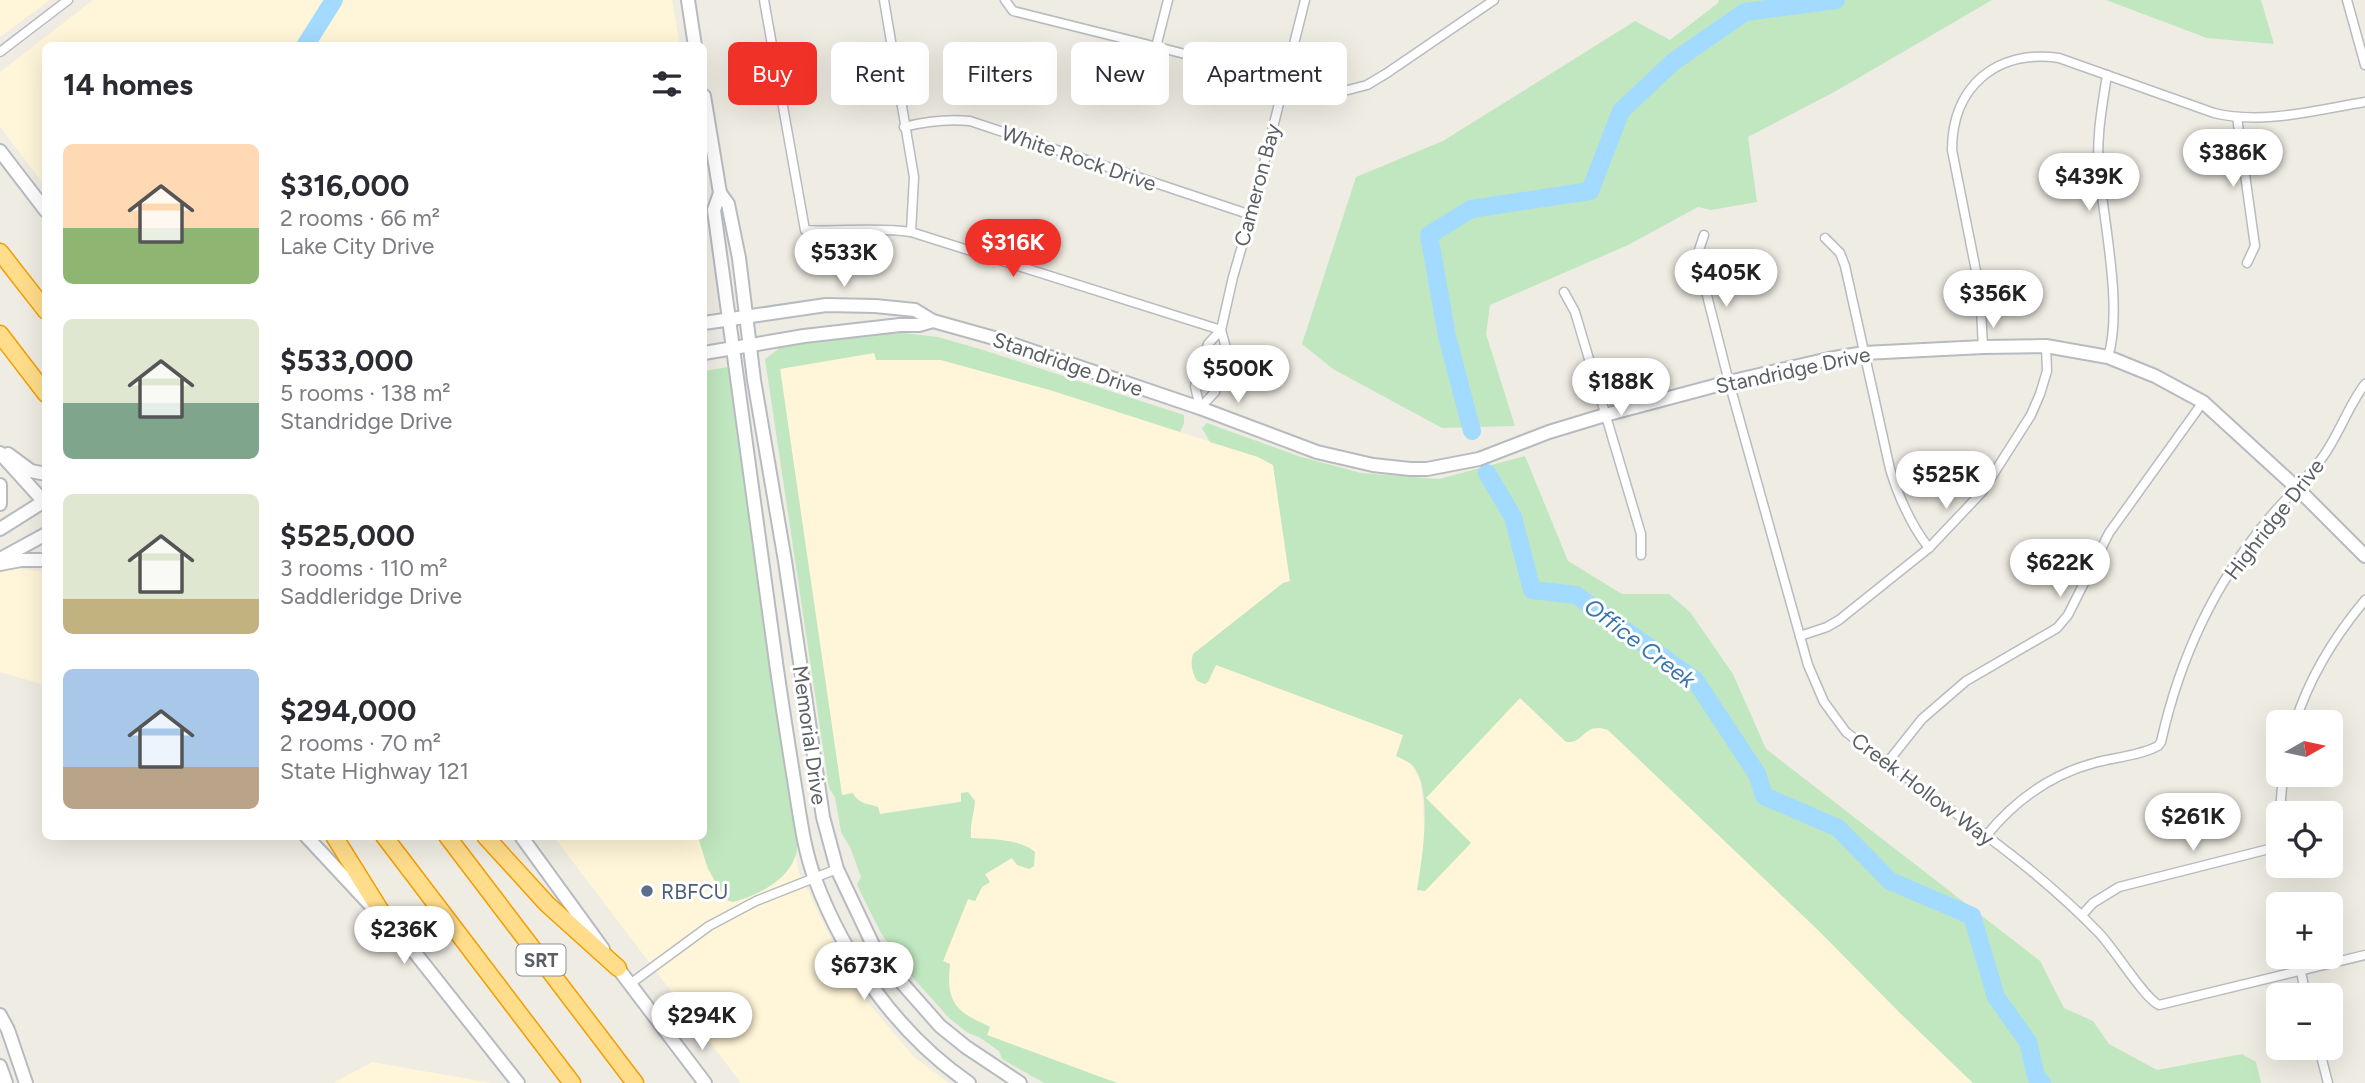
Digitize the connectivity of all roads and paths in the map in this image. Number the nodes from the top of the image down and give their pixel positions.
1 (68, 0) edge
2 (688, 0) edge
3 (764, 0) edge
4 (884, 0) edge
5 (1005, 0) edge
6 (1168, 0) edge
7 (1305, 0) edge
8 (1494, 0) edge
9 (2347, 0) edge
10 (694, 42) edge
11 (1136, 42) edge
12 (1157, 42) edge
13 (1294, 42) edge
14 (0, 52) edge
15 (2365, 65) edge
16 (2107, 75) junction
17 (1347, 90) edge
18 (2365, 102) edge
19 (1278, 105) edge
20 (707, 114) edge
21 (2237, 117) junction
22 (904, 127) junction
23 (0, 151) edge
24 (720, 193) junction
25 (42, 206) edge
26 (1251, 215) junction
27 (911, 232) junction
28 (1704, 235) dead end
29 (1825, 238) dead end
30 (0, 252) edge
31 (2248, 264) dead end
32 (1564, 292) dead end
33 (42, 306) edge
34 (746, 316) junction
35 (728, 319) junction
36 (933, 321) junction
37 (707, 322) edge
38 (1221, 330) junction
39 (0, 334) edge
40 (749, 346) junction
41 (1983, 346) junction
42 (2046, 346) junction
43 (732, 349) junction
44 (707, 353) edge
45 (1864, 353) junction
46 (2108, 357) junction
47 (1729, 382) junction
48 (2365, 384) edge
49 (42, 389) edge
50 (2203, 402) junction
51 (1200, 408) junction
52 (1605, 415) junction
53 (0, 447) edge
54 (0, 453) edge
55 (42, 473) edge
56 (0, 485) edge
57 (2298, 489) junction
58 (42, 499) edge
59 (0, 504) edge
60 (42, 504) edge
61 (0, 529) edge
62 (42, 536) edge
63 (1929, 548) junction
64 (1641, 555) dead end
65 (2365, 556) edge
66 (42, 560) edge
67 (0, 561) edge
68 (2365, 600) edge
69 (1800, 636) junction
70 (2300, 710) edge
71 (1887, 763) junction
72 (2281, 788) edge
73 (1986, 836) junction
74 (310, 840) edge
75 (336, 840) edge
76 (387, 840) edge
77 (450, 840) edge
78 (489, 840) edge
79 (524, 840) edge
80 (837, 869) junction
81 (814, 877) junction
82 (2082, 915) junction
83 (387, 921) junction
84 (2365, 955) edge
85 (618, 968) junction
86 (2301, 972) junction
87 (2303, 983) edge
88 (630, 984) junction
89 (0, 1015) edge
90 (2322, 1060) edge
91 (0, 1066) edge
92 (23, 1082) edge
93 (6, 1083) edge
94 (518, 1083) edge
95 (572, 1083) edge
96 (635, 1083) edge
97 (705, 1083) edge
98 (968, 1083) edge
99 (1020, 1083) edge
100 (2328, 1083) edge

1 - 14 street
2 - 10 street
3 - 27 street
4 - 22 street
5 - 11 street
6 - 12 street
7 - 13 street, Cameron Bay
8 - 17 street
9 - 15 street
16 - 21 street
16 - 41 street
16 - 46 street
18 - 21 street
19 - 26 street, Cameron Bay
20 - 24 street
21 - 31 street
22 - 26 street, White Rock Drive
22 - 27 street
23 - 25 street
24 - 34 street, Memorial Drive
24 - 35 street, Memorial Drive
26 - 38 street, Cameron Bay
27 - 38 street
28 - 47 street, Creek Hollow Way
29 - 45 street
30 - 33 highway
32 - 52 street
34 - 35 street, Standridge Drive
34 - 36 street, Standridge Drive
34 - 40 street, Memorial Drive
35 - 37 street, Standridge Drive
35 - 43 street, Memorial Drive
36 - 40 street, Standridge Drive
36 - 51 street, Standridge Drive
38 - 51 street, Cameron Bay
38 - 51 street, Cameron Bay
39 - 49 highway
40 - 43 street, Standridge Drive
40 - 80 street, Memorial Drive
41 - 42 street, Standridge Drive
41 - 45 street, Standridge Drive
42 - 46 street, Standridge Drive
42 - 63 street
43 - 44 street, Standridge Drive
43 - 81 street, Memorial Drive
45 - 47 street, Standridge Drive
45 - 63 street
46 - 50 street, Standridge Drive
47 - 52 street, Standridge Drive
47 - 69 street, Creek Hollow Way
48 - 57 street, Highridge Drive
50 - 57 street, Standridge Drive
50 - 71 street
51 - 52 street, Standridge Drive
52 - 64 street
53 - 55 street
54 - 58 street
56 - 59 street
57 - 65 street, Standridge Drive
57 - 73 street, Highridge Drive
60 - 61 street
62 - 67 street
63 - 69 street
66 - 67 street
68 - 70 street
69 - 71 street, Creek Hollow Way
71 - 73 street, Creek Hollow Way
72 - 82 street
73 - 82 street, Creek Hollow Way
74 - 83 street
75 - 83 highway
76 - 95 highway, SRT
77 - 96 highway, SRT
78 - 85 highway
79 - 85 street
80 - 81 street
80 - 99 street, Memorial Drive
81 - 88 street
81 - 98 street, Memorial Drive
82 - 86 street, Creek Hollow Way
83 - 94 street
84 - 86 street
85 - 88 street
86 - 87 street
88 - 97 street
89 - 92 street
90 - 100 street
91 - 93 street

